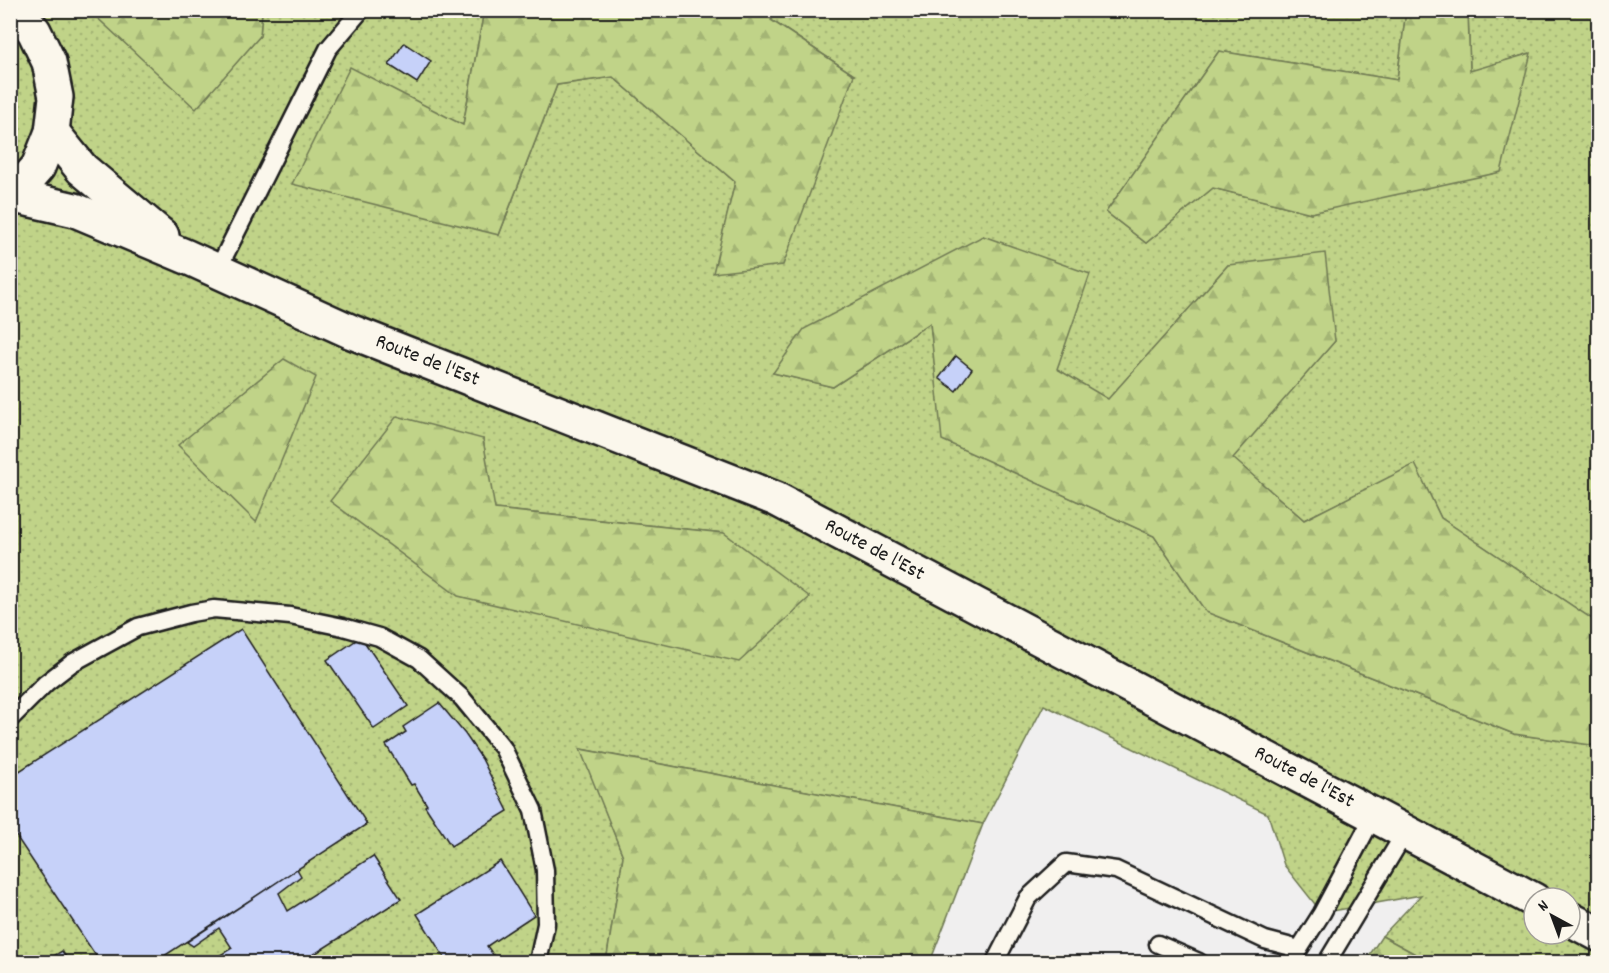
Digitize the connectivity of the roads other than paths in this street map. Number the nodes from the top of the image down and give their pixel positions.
1 (16, 10) edge
2 (362, 10) edge
3 (52, 132) junction
4 (12, 197) edge
5 (187, 257) junction
6 (217, 272) junction
7 (10, 719) edge
8 (1374, 815) junction
9 (1406, 831) junction
10 (1522, 894) edge
11 (1582, 925) edge
12 (1599, 934) edge
13 (1158, 944) dead end
14 (1295, 956) edge
15 (538, 963) edge
16 (994, 963) edge
17 (1199, 963) edge
18 (1327, 963) edge

1 - 3 main road
2 - 6 lane
3 - 4 main road
3 - 5 main road, Route de l'Est
4 - 5 main road, Route de l'Est
5 - 6 main road, Route de l'Est
6 - 8 main road, Route de l'Est
7 - 15 lane
8 - 9 main road, Route de l'Est
8 - 14 lane
9 - 10 main road, Route de l'Est
9 - 18 lane
11 - 12 main road
13 - 17 lane
14 - 16 lane

